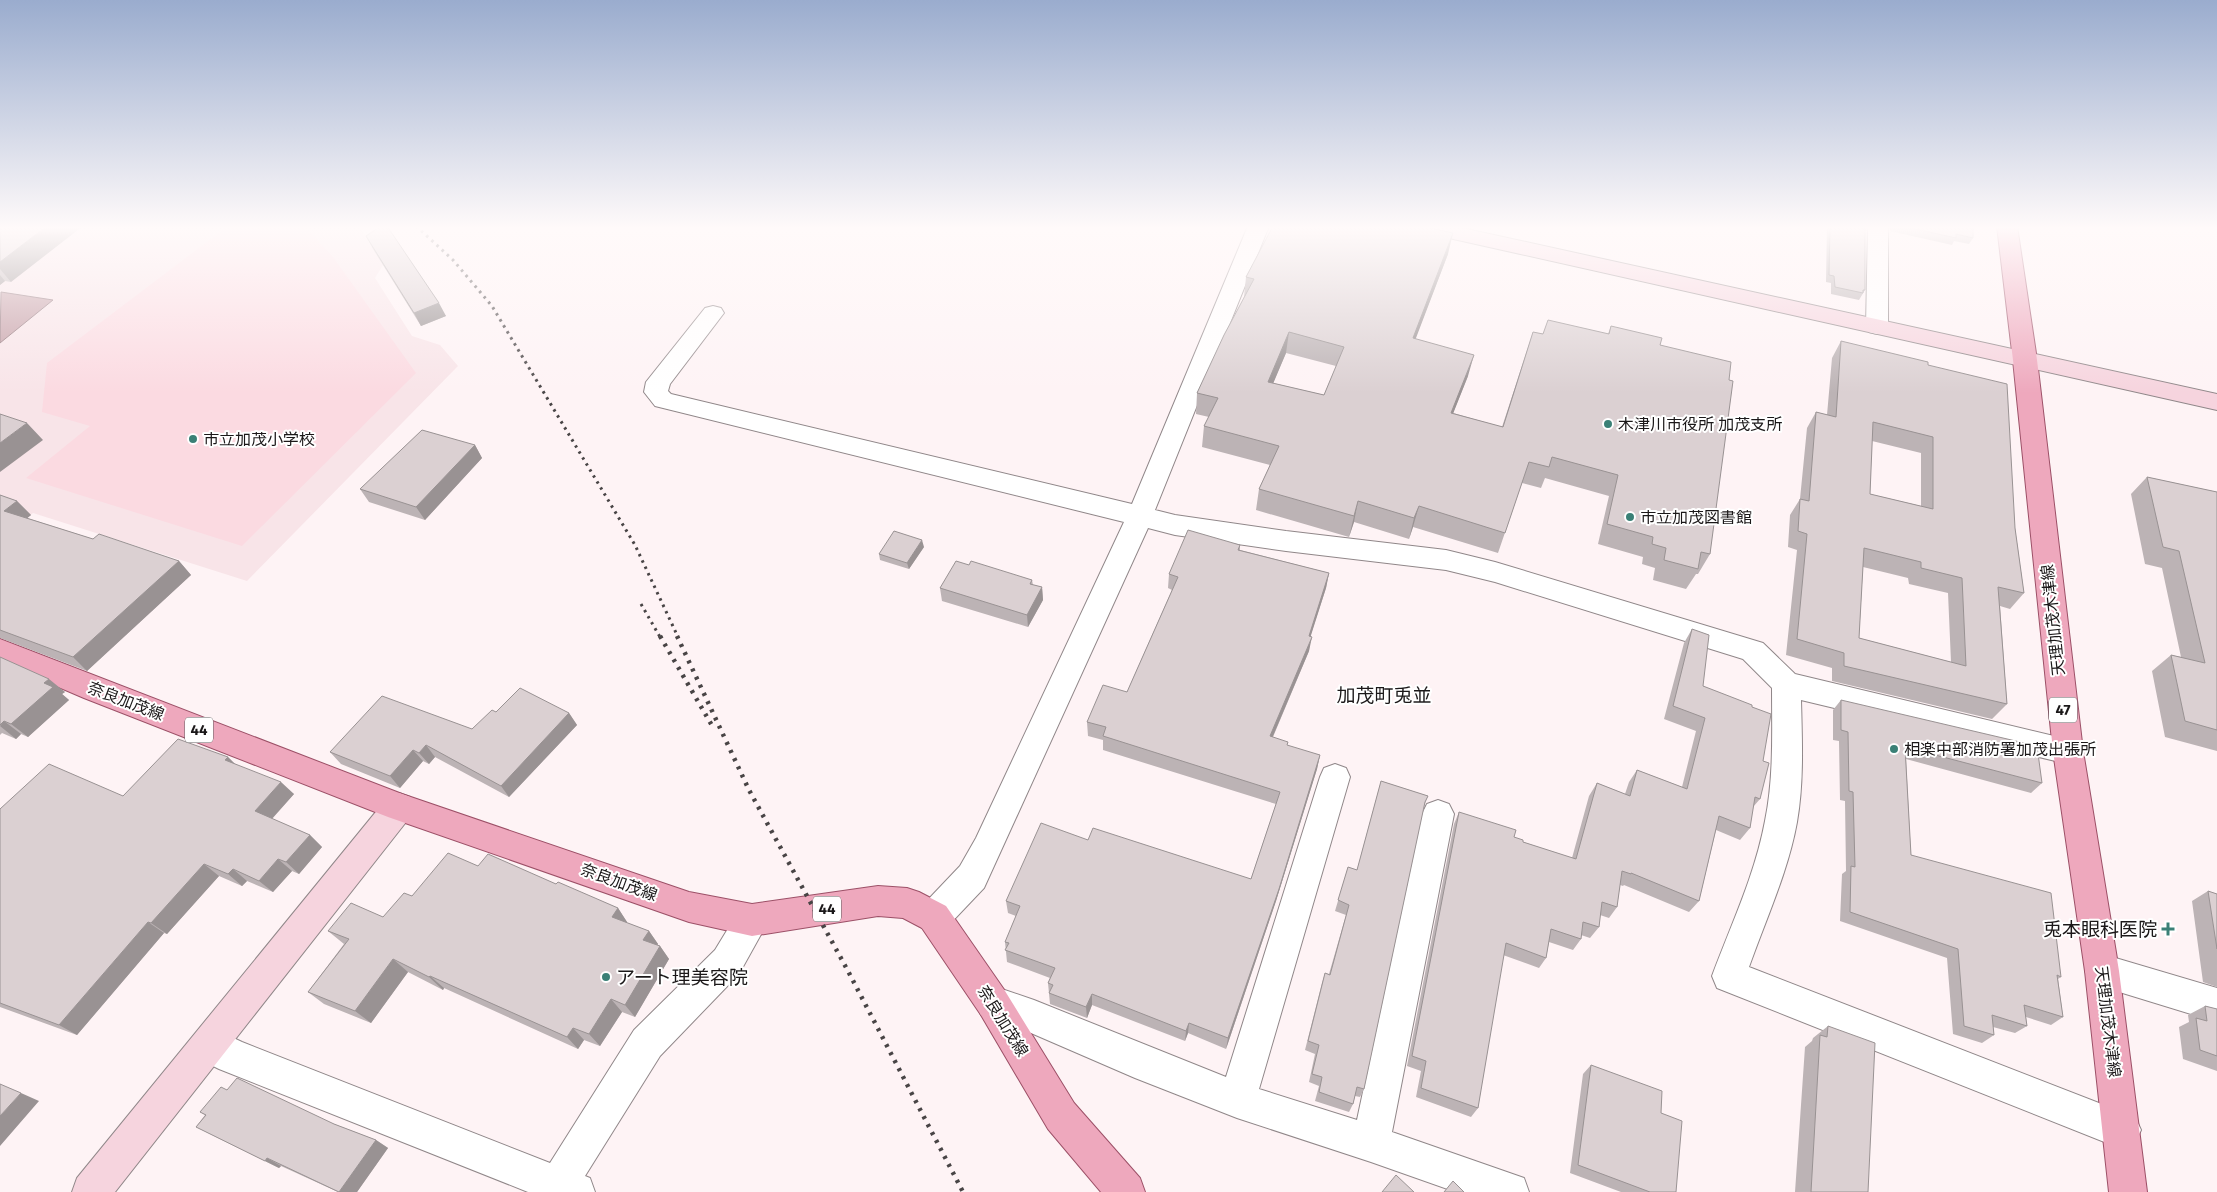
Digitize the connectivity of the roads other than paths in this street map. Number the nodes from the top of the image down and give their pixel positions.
1 (1236, 282) edge
2 (1673, 282) edge
3 (1877, 282) edge
4 (2014, 282) edge
5 (713, 313) dead end
6 (1877, 327) junction
7 (2025, 360) junction
8 (2217, 402) edge
9 (1140, 516) junction
10 (0, 650) edge
11 (1786, 684) junction
12 (2068, 751) junction
13 (1335, 777) dead end
14 (400, 808) junction
15 (1438, 814) dead end
16 (934, 917) junction
17 (752, 920) junction
18 (2102, 971) junction
19 (993, 1003) junction
20 (2217, 1005) edge
21 (210, 1045) junction
22 (1237, 1100) junction
23 (2122, 1130) junction
24 (1371, 1143) junction
25 (567, 1188) edge
26 (91, 1192) edge
27 (1126, 1192) edge
28 (1510, 1192) edge
29 (2128, 1192) edge

1 - 9 street
2 - 6 street
3 - 6 street
4 - 7 main road, 天理加茂木津線 / 47
5 - 9 street
6 - 7 street
7 - 8 street
7 - 12 main road, 天理加茂木津線 / 47
9 - 11 street
9 - 16 street
10 - 14 main road, 奈良加茂線 / 44
11 - 12 street
11 - 23 street
12 - 18 main road, 天理加茂木津線 / 47
13 - 22 street
14 - 17 main road, 奈良加茂線 / 44
14 - 21 street
15 - 24 street
16 - 17 main road, 奈良加茂線 / 44
16 - 19 main road, 奈良加茂線 / 44
17 - 25 street
18 - 20 street
18 - 23 main road, 天理加茂木津線 / 47
19 - 22 street
19 - 27 main road, 奈良加茂線 / 44
21 - 25 street
21 - 26 street
22 - 24 street
23 - 29 main road, 天理加茂木津線 / 47
24 - 28 street

